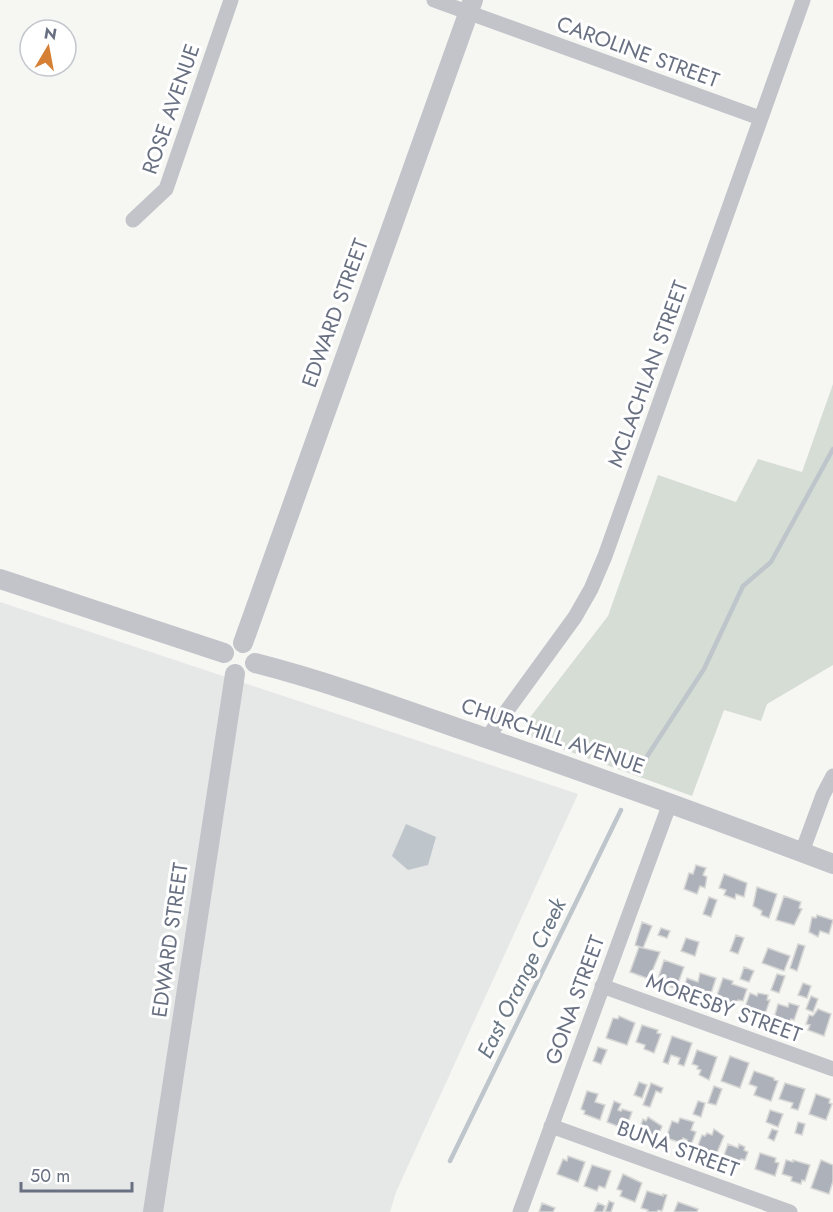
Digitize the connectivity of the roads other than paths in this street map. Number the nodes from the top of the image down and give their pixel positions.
1 (231, 0) edge
2 (434, 0) edge
3 (803, 0) edge
4 (470, 6) edge
5 (760, 118) junction
6 (133, 220) dead end
7 (0, 579) edge
8 (243, 643) junction
9 (224, 653) junction
10 (255, 663) junction
11 (235, 674) junction
12 (487, 738) junction
13 (833, 776) edge
14 (670, 803) junction
15 (802, 852) junction
16 (833, 864) edge
17 (602, 986) junction
18 (833, 1069) edge
19 (551, 1126) junction
20 (153, 1212) edge
21 (520, 1212) edge
22 (790, 1212) edge

1 - 6 street, ROSE AVENUE
2 - 4 street, CAROLINE STREET
3 - 5 street, MCLACHLAN STREET
4 - 5 street, CAROLINE STREET
4 - 8 street, EDWARD STREET
5 - 12 street, MCLACHLAN STREET
7 - 9 street
8 - 9 street
8 - 10 street
9 - 11 street
10 - 11 street
10 - 12 street, CHURCHILL AVENUE
11 - 20 street, EDWARD STREET
12 - 14 street, CHURCHILL AVENUE
13 - 15 street
14 - 15 street, CHURCHILL AVENUE
14 - 17 street, GONA STREET
15 - 16 street, CHURCHILL AVENUE
17 - 18 street, MORESBY STREET
17 - 19 street, GONA STREET
19 - 21 street, GONA STREET
19 - 22 street, BUNA STREET

